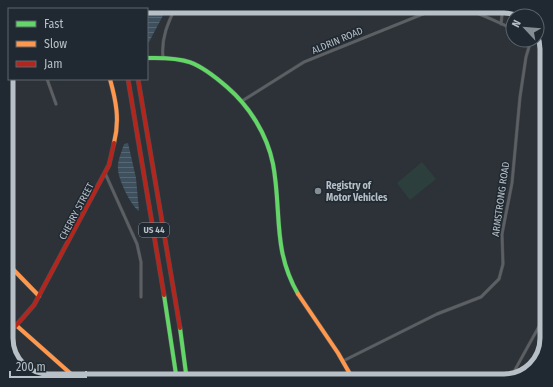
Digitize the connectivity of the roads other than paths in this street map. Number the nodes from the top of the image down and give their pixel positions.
1 (173, 13) edge
2 (422, 13) edge
3 (471, 13) edge
4 (502, 13) edge
5 (501, 24) junction
6 (505, 26) edge
7 (529, 48) edge
8 (163, 57) junction
9 (148, 58) edge
10 (47, 80) edge
11 (110, 80) edge
12 (128, 80) edge
13 (137, 80) edge
14 (242, 101) junction
15 (56, 104) dead end
16 (105, 173) junction
17 (13, 268) edge
18 (38, 296) junction
19 (141, 297) dead end
20 (540, 325) edge
21 (17, 326) junction
22 (13, 330) edge
23 (342, 362) junction
24 (513, 373) edge
25 (71, 374) edge
26 (176, 374) edge
27 (186, 374) edge
28 (350, 374) edge

1 - 8 street
2 - 14 street, ALDRIN ROAD
3 - 5 street, ALDRIN ROAD
4 - 5 street
5 - 6 street, ALDRIN ROAD
7 - 23 street, ARMSTRONG ROAD
8 - 9 main road
8 - 14 main road
10 - 15 street
11 - 16 main road, CHERRY STREET
12 - 26 main road, US 44
13 - 27 main road, US 44
14 - 23 main road
16 - 18 main road, CHERRY STREET
16 - 19 street
17 - 18 main road
18 - 21 main road, CHERRY STREET
20 - 24 street
21 - 22 main road, CHERRY STREET
21 - 25 main road
23 - 28 main road

